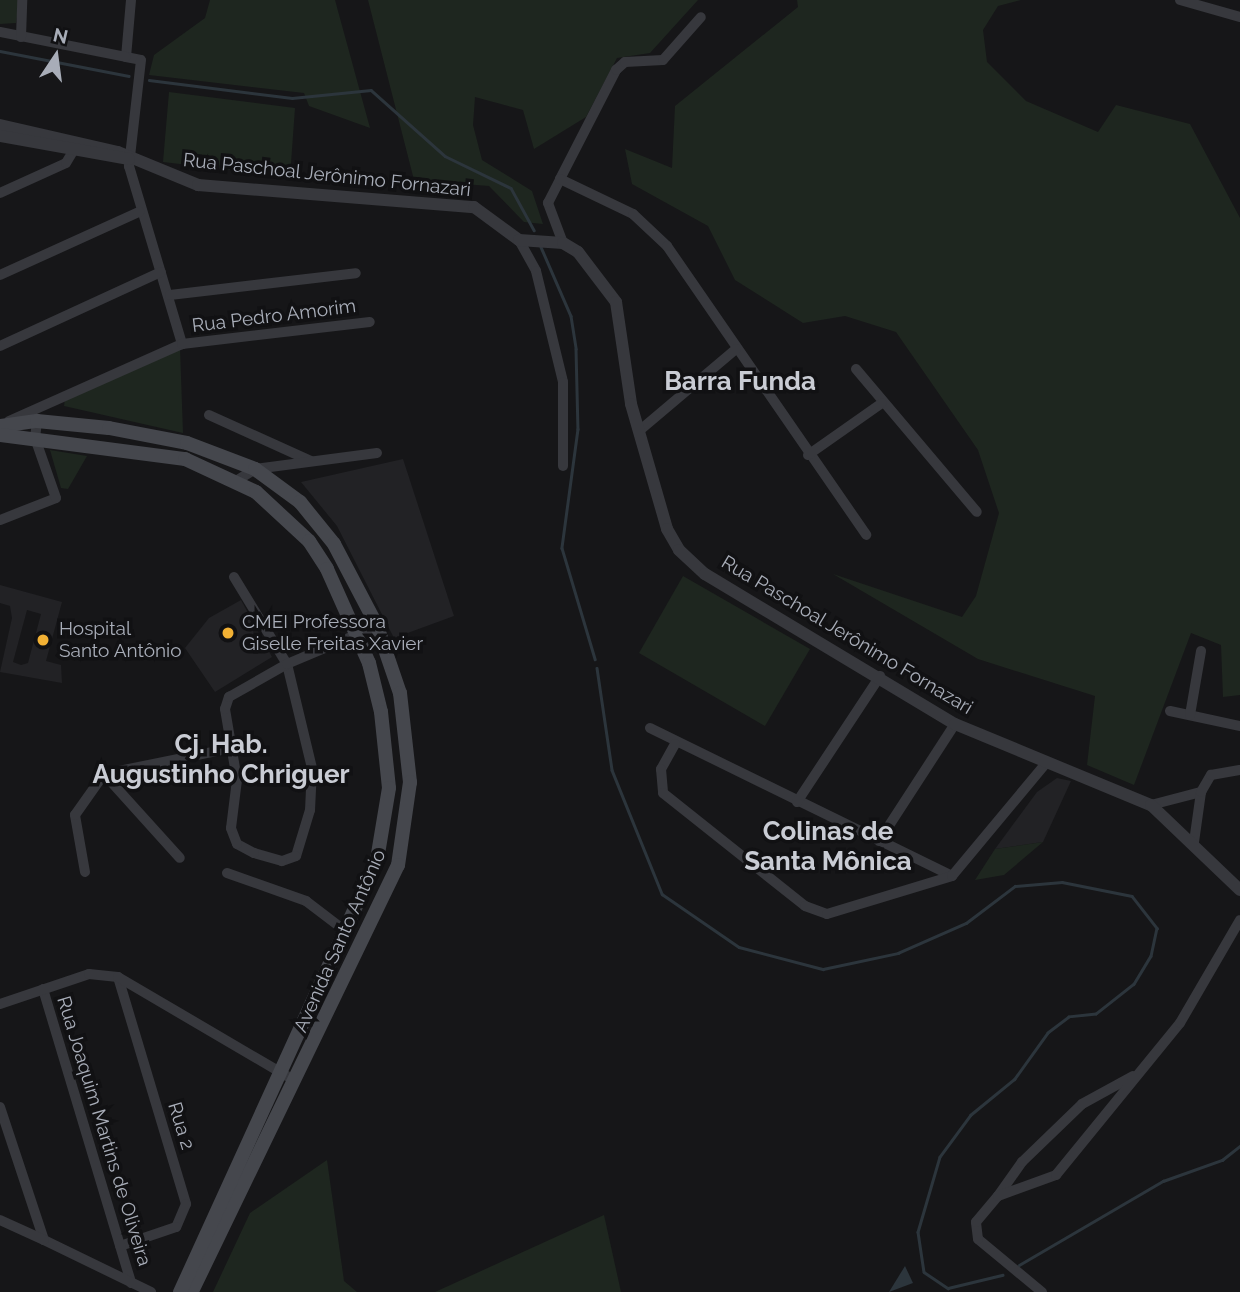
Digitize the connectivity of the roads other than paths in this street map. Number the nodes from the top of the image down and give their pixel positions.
1 (22, 0) edge
2 (131, 0) edge
3 (1180, 0) edge
4 (1227, 0) edge
5 (1224, 12) junction
6 (701, 17) dead end
7 (1240, 17) edge
8 (0, 32) edge
9 (21, 37) junction
10 (126, 57) junction
11 (0, 125) edge
12 (0, 136) edge
13 (76, 148) junction
14 (129, 159) junction
15 (560, 179) junction
16 (0, 193) edge
17 (139, 212) junction
18 (519, 240) junction
19 (563, 243) junction
20 (161, 272) junction
21 (356, 273) dead end
22 (0, 275) edge
23 (170, 295) junction
24 (370, 322) dead end
25 (182, 344) junction
26 (0, 346) edge
27 (736, 349) junction
28 (856, 369) dead end
29 (882, 403) junction
30 (209, 415) dead end
31 (37, 421) junction
32 (0, 425) edge
33 (639, 431) junction
34 (0, 435) edge
35 (35, 438) junction
36 (377, 453) dead end
37 (808, 455) junction
38 (311, 461) junction
39 (563, 466) dead end
40 (255, 469) junction
41 (236, 481) junction
42 (977, 512) dead end
43 (0, 520) edge
44 (866, 535) dead end
45 (234, 576) dead end
46 (357, 584) junction
47 (340, 595) junction
48 (377, 626) junction
49 (357, 634) junction
50 (1201, 651) dead end
51 (286, 664) junction
52 (880, 676) junction
53 (1170, 711) dead end
54 (1191, 715) junction
55 (955, 724) junction
56 (1240, 726) edge
57 (650, 728) dead end
58 (675, 744) junction
59 (232, 748) junction
60 (1045, 763) junction
61 (1240, 770) edge
62 (104, 774) junction
63 (1201, 792) junction
64 (797, 802) junction
65 (1151, 804) junction
66 (879, 841) junction
67 (1194, 842) junction
68 (180, 858) dead end
69 (85, 872) dead end
70 (227, 873) dead end
71 (952, 876) junction
72 (1240, 890) edge
73 (1240, 920) edge
74 (348, 933) junction
75 (118, 977) junction
76 (43, 989) junction
77 (0, 1004) edge
78 (1140, 1072) junction
79 (281, 1073) junction
80 (298, 1081) junction
81 (0, 1107) edge
82 (998, 1196) junction
83 (0, 1220) edge
84 (44, 1240) junction
85 (120, 1246) junction
86 (131, 1283) junction
87 (188, 1288) edge
88 (152, 1292) edge
89 (1042, 1292) edge

1 - 9 street
2 - 10 street
3 - 5 street
4 - 5 street
5 - 7 street
6 - 15 street
8 - 9 street
9 - 10 street
10 - 14 street
11 - 13 street
12 - 13 street
13 - 14 street, Rua Paschoal Jerônimo Fornazari
13 - 16 street
14 - 17 street
14 - 18 street, Rua Paschoal Jerônimo Fornazari
15 - 19 street
15 - 27 street
17 - 20 street
17 - 22 street
18 - 19 street
18 - 39 street
19 - 33 street, Rua Paschoal Jerônimo Fornazari
20 - 23 street
20 - 26 street
21 - 23 street
23 - 25 street
24 - 25 street, Rua Pedro Amorim
25 - 32 street, Rua Pedro Amorim
27 - 33 street
27 - 37 street
28 - 29 street
29 - 37 street
29 - 42 street
30 - 38 street
31 - 32 main road, Avenida Santo Antônio
31 - 35 street
31 - 40 main road, Avenida Santo Antônio
33 - 52 street, Rua Paschoal Jerônimo Fornazari
34 - 35 main road, Avenida Santo Antônio
35 - 41 main road, Avenida Santo Antônio
35 - 43 street
36 - 38 street
37 - 44 street
38 - 40 street
40 - 41 street
40 - 46 main road, Avenida Santo Antônio
41 - 47 main road, Avenida Santo Antônio
45 - 51 street
46 - 47 main road
46 - 48 main road, Avenida Santo Antônio
47 - 49 main road, Avenida Santo Antônio
48 - 49 street
48 - 80 main road, Avenida Santo Antônio
49 - 51 street
49 - 74 main road, Avenida Santo Antônio
50 - 54 street
51 - 59 street
51 - 59 street
52 - 55 street, Rua Paschoal Jerônimo Fornazari
52 - 64 street
53 - 54 street
54 - 56 street
55 - 60 street, Rua Paschoal Jerônimo Fornazari
55 - 66 street
57 - 58 street
58 - 64 street
58 - 71 street
59 - 62 street
60 - 65 street, Rua Paschoal Jerônimo Fornazari
60 - 71 street
61 - 63 street
62 - 68 street
62 - 69 street
63 - 65 street
63 - 67 street
64 - 66 street
65 - 67 street, Rua Paschoal Jerônimo Fornazari
66 - 71 street
67 - 72 street, Rua Paschoal Jerônimo Fornazari
70 - 74 street
73 - 78 street
74 - 79 main road, Avenida Santo Antônio
75 - 76 street
75 - 79 street
75 - 85 street, Rua 2
76 - 77 street
76 - 85 street, Rua Joaquim Martins de Oliveira
78 - 82 street
78 - 82 street
79 - 80 street
79 - 87 main road, Avenida Santo Antônio
80 - 87 main road, Avenida Santo Antônio
81 - 84 street
82 - 89 street
83 - 84 street
84 - 86 street
85 - 86 street, Rua Joaquim Martins de Oliveira
86 - 88 street

